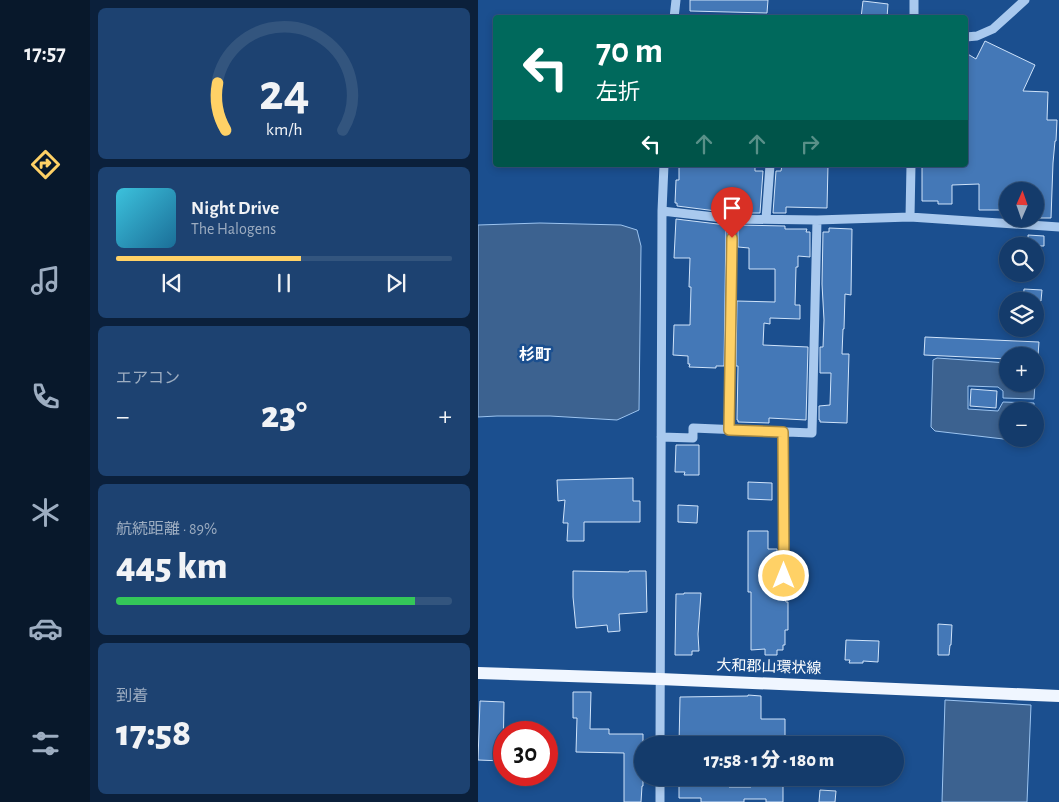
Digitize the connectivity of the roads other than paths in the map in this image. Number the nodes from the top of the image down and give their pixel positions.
1 (676, 0) edge
2 (914, 0) edge
3 (1024, 0) edge
4 (674, 15) edge
5 (914, 15) edge
6 (968, 38) edge
7 (664, 167) edge
8 (770, 167) edge
9 (911, 167) edge
10 (662, 212) junction
11 (910, 218) junction
12 (732, 219) junction
13 (766, 219) junction
14 (817, 220) junction
15 (1060, 227) edge
16 (729, 430) junction
17 (783, 432) junction
18 (662, 437) junction
19 (784, 576) dead end
20 (478, 673) edge
21 (660, 678) junction
22 (1060, 696) edge
23 (660, 736) edge
24 (660, 786) edge
25 (660, 802) edge

1 - 4 street
2 - 5 street
3 - 6 street
7 - 10 street
8 - 13 street
9 - 11 street
10 - 12 street
10 - 18 street
11 - 14 street
11 - 15 street
12 - 13 street
12 - 16 street
13 - 14 street
14 - 17 street
16 - 17 street
16 - 18 street
17 - 19 street
18 - 21 street
20 - 21 main road, 大和郡山環状線
21 - 22 main road, 大和郡山環状線
21 - 23 street
24 - 25 street

